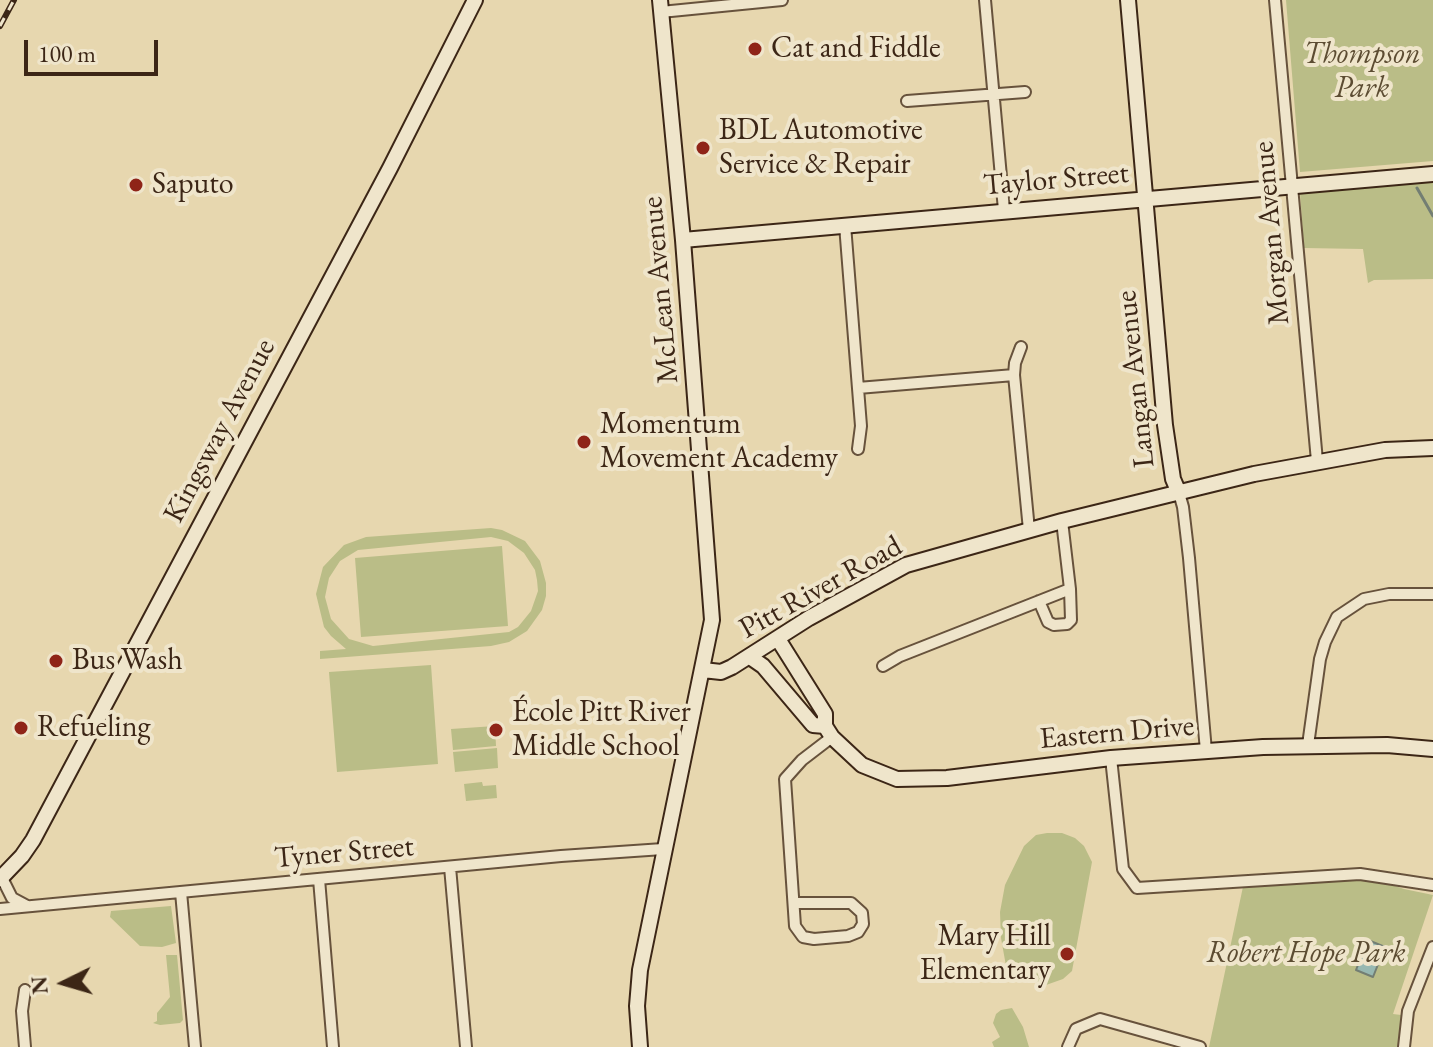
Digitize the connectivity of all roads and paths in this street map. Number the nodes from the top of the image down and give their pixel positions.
1 (475, 0) edge
2 (782, 0) edge
3 (985, 0) edge
4 (1128, 0) edge
5 (1275, 0) edge
6 (660, 6) edge
7 (1025, 92) dead end
8 (993, 95) junction
9 (907, 101) dead end
10 (1433, 174) edge
11 (1292, 187) junction
12 (1145, 199) junction
13 (1004, 210) junction
14 (845, 225) junction
15 (683, 240) junction
16 (1021, 347) dead end
17 (1014, 375) junction
18 (858, 388) junction
19 (1433, 448) edge
20 (858, 449) dead end
21 (1317, 461) junction
22 (1179, 493) junction
23 (1062, 521) junction
24 (1029, 530) junction
25 (1070, 589) junction
26 (1433, 594) edge
27 (1039, 601) junction
28 (778, 639) junction
29 (750, 657) junction
30 (883, 666) dead end
31 (703, 670) junction
32 (829, 732) junction
33 (1308, 745) junction
34 (1433, 749) edge
35 (1206, 751) junction
36 (1111, 758) junction
37 (663, 849) junction
38 (450, 867) junction
39 (1, 878) edge
40 (319, 879) junction
41 (1433, 885) edge
42 (181, 892) junction
43 (794, 903) junction
44 (29, 906) junction
45 (0, 909) edge
46 (1433, 947) edge
47 (25, 990) dead end
48 (25, 1047) edge
49 (195, 1047) edge
50 (333, 1047) edge
51 (466, 1047) edge
52 (640, 1047) edge
53 (1068, 1047) edge
54 (1200, 1047) edge
55 (1404, 1047) edge

1 - 39 main road, Kingsway Avenue
2 - 6 street
3 - 8 street
4 - 12 main road, Langan Avenue
5 - 11 street, Morgan Avenue
6 - 15 main road, McLean Avenue
7 - 8 street
8 - 9 street
8 - 13 street
10 - 11 main road, Taylor Street
11 - 12 main road, Taylor Street
11 - 21 street, Morgan Avenue
12 - 13 main road, Taylor Street
12 - 22 main road, Langan Avenue
13 - 14 main road, Taylor Street
14 - 15 main road, Taylor Street
14 - 18 street
15 - 31 main road, McLean Avenue
16 - 17 street
17 - 18 street
17 - 24 street
18 - 20 street
19 - 21 main road, Pitt River Road
21 - 22 main road, Pitt River Road
22 - 23 main road, Pitt River Road
22 - 35 street, Langan Avenue
23 - 24 main road, Pitt River Road
23 - 25 street
24 - 28 main road, Pitt River Road
25 - 27 street
25 - 27 street
26 - 33 street
27 - 30 street
28 - 29 main road, Pitt River Road
28 - 32 main road, Eastern Drive
29 - 31 main road, Pitt River Road
29 - 32 main road, Eastern Drive
31 - 37 main road
32 - 36 main road, Eastern Drive
32 - 43 street
33 - 34 main road, Eastern Drive
33 - 35 main road, Eastern Drive
35 - 36 main road, Eastern Drive
36 - 41 street
37 - 38 street, Tyner Street
37 - 52 main road
38 - 40 street, Tyner Street
38 - 51 street
39 - 44 street
40 - 42 street, Tyner Street
40 - 50 street
42 - 44 street, Tyner Street
42 - 49 street
43 - 43 street
44 - 45 street, Tyner Street
46 - 55 street
47 - 48 street
53 - 54 street

